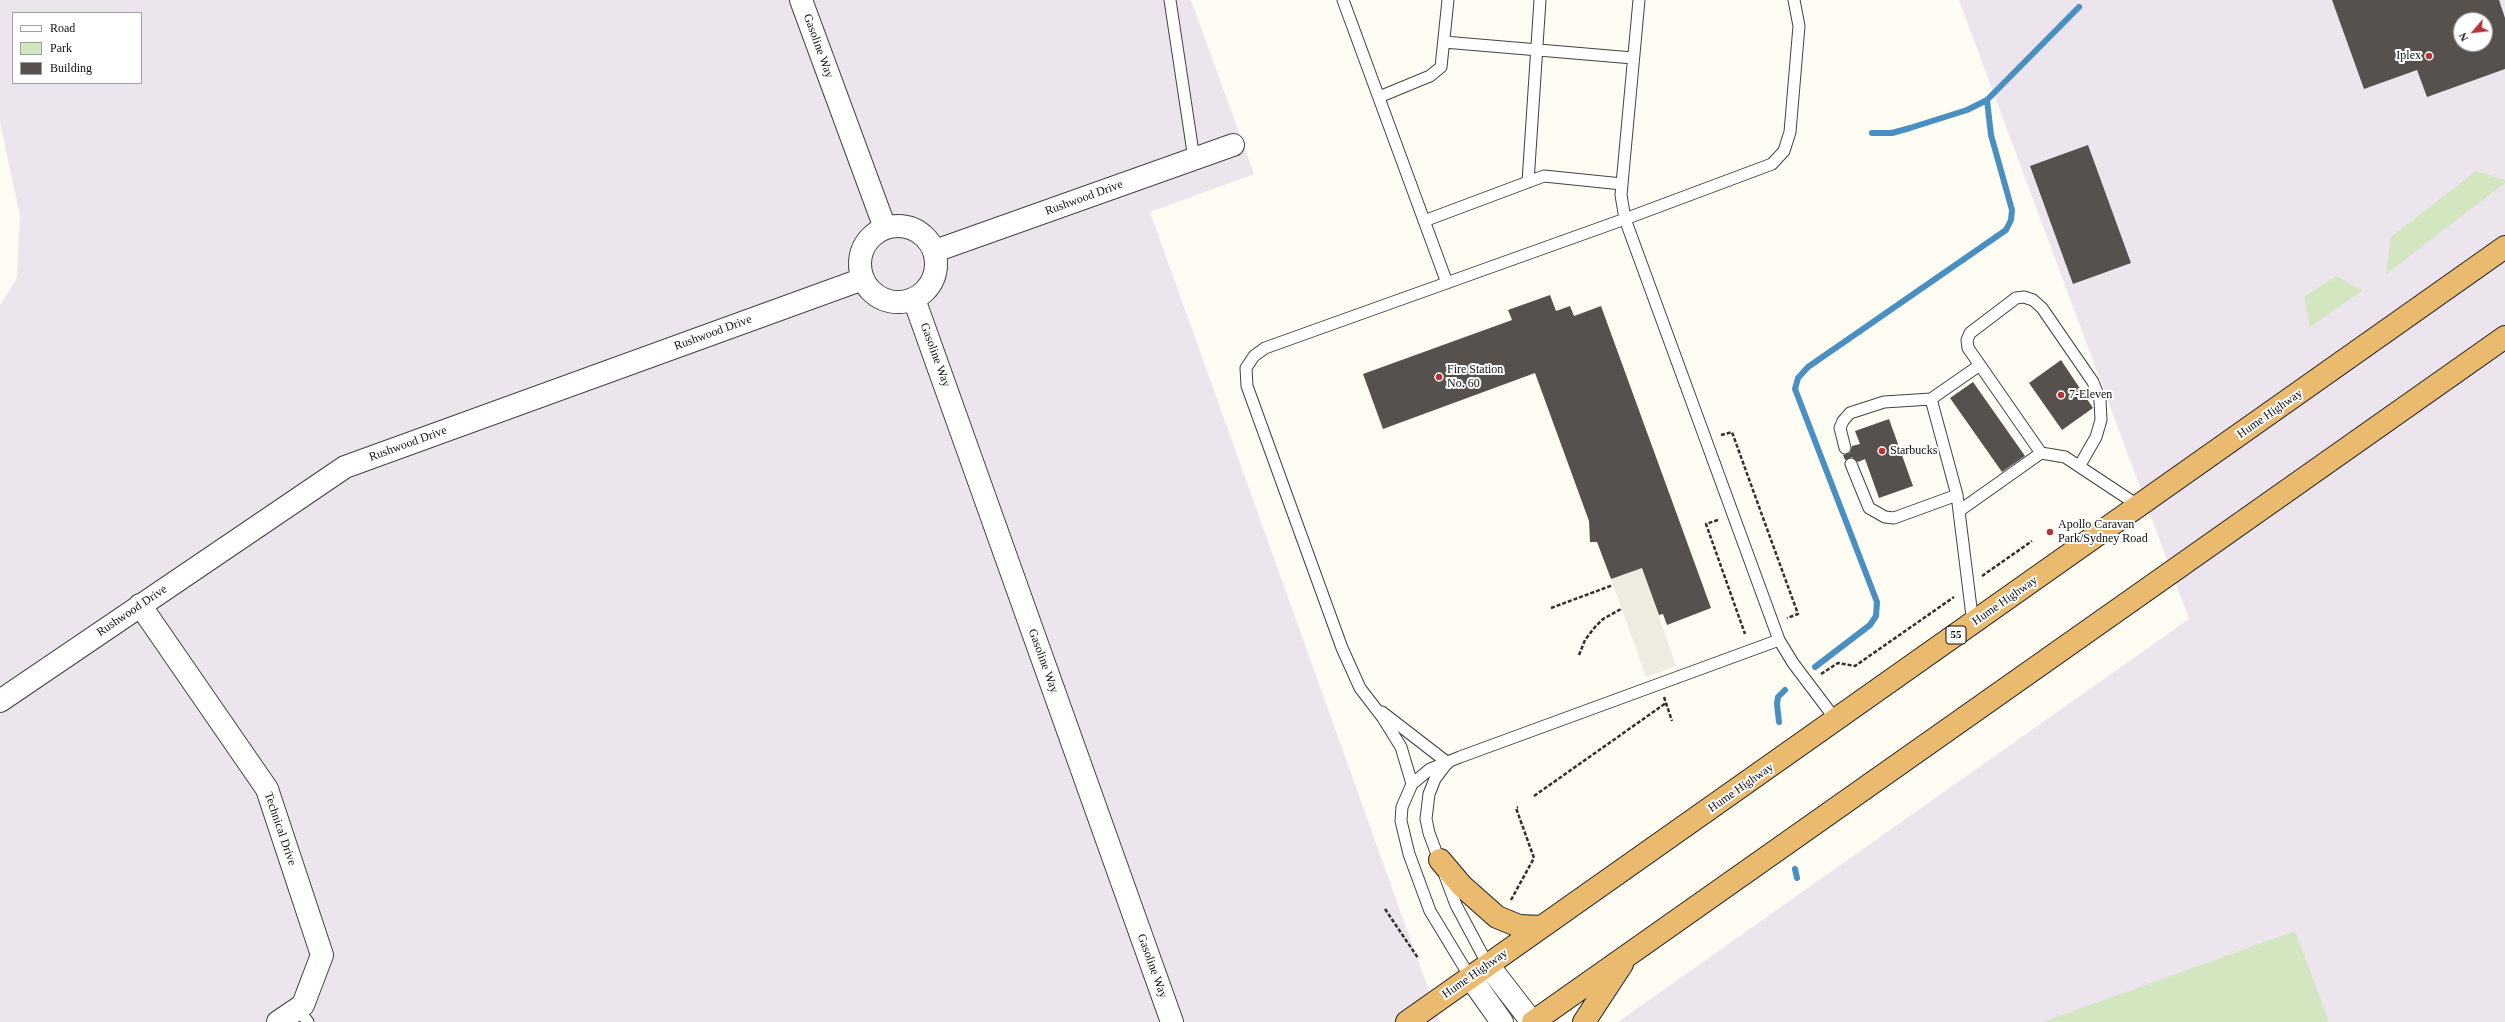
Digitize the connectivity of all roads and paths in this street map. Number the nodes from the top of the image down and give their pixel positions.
1 (801, 0) edge
2 (1170, 0) edge
3 (1343, 0) edge
4 (1448, 0) edge
5 (1540, 0) edge
6 (1639, 0) edge
7 (1794, 0) edge
8 (1444, 42) junction
9 (1536, 50) junction
10 (1633, 58) junction
11 (1378, 97) junction
12 (1233, 145) dead end
13 (1194, 159) junction
14 (1528, 182) junction
15 (1622, 184) junction
16 (1625, 219) junction
17 (1424, 221) junction
18 (885, 228) junction
19 (2505, 247) edge
20 (935, 251) junction
21 (863, 279) junction
22 (1447, 283) junction
23 (914, 299) junction
24 (2505, 337) edge
25 (1980, 365) junction
26 (1931, 399) junction
27 (1717, 437) dead end
28 (1845, 448) dead end
29 (2041, 453) junction
30 (1851, 464) dead end
31 (2080, 466) junction
32 (1957, 495) junction
33 (2139, 506) junction
34 (1959, 511) junction
35 (1719, 513) dead end
36 (2032, 541) dead end
37 (1613, 585) dead end
38 (1968, 586) junction
39 (140, 606) junction
40 (1551, 608) dead end
41 (1621, 609) dead end
42 (1784, 620) dead end
43 (1973, 624) junction
44 (1745, 634) dead end
45 (1779, 640) junction
46 (1579, 655) dead end
47 (1817, 677) dead end
48 (1663, 695) dead end
49 (0, 700) edge
50 (1369, 702) junction
51 (1666, 703) junction
52 (1836, 720) junction
53 (1672, 721) dead end
54 (1448, 763) junction
55 (1412, 784) junction
56 (1534, 796) dead end
57 (1518, 807) dead end
58 (1440, 860) junction
59 (1509, 902) dead end
60 (1385, 909) dead end
61 (1542, 927) junction
62 (1627, 956) junction
63 (1418, 958) dead end
64 (1488, 965) junction
65 (1470, 977) junction
66 (303, 1015) edge
67 (278, 1022) edge
68 (1172, 1022) edge
69 (1407, 1022) edge
70 (1502, 1022) edge
71 (1533, 1022) edge
72 (1584, 1022) edge

1 - 18 street, Gasoline Way
2 - 13 lane
3 - 11 lane
4 - 8 lane
5 - 9 lane
6 - 10 lane
7 - 16 lane
8 - 9 lane
8 - 11 lane
9 - 10 lane
9 - 14 lane
10 - 15 lane
11 - 17 lane
12 - 13 street, Rushwood Drive
13 - 20 street, Rushwood Drive
14 - 15 lane
14 - 17 lane
15 - 16 lane
16 - 22 lane
16 - 45 lane
17 - 22 lane
18 - 20 street
18 - 21 street
19 - 33 highway, Hume Highway / 55
20 - 23 street
21 - 23 street
21 - 39 street, Rushwood Drive
22 - 50 lane
23 - 68 street, Gasoline Way
24 - 62 highway
25 - 26 lane
25 - 29 lane
25 - 31 lane
26 - 28 lane
26 - 32 lane
27 - 42 path
29 - 31 lane
29 - 34 lane
30 - 32 lane
31 - 33 lane
32 - 34 lane
33 - 43 highway, Hume Highway / 55
34 - 38 lane
35 - 44 path
36 - 38 path
37 - 40 path
38 - 43 lane
38 - 47 path
39 - 49 street, Rushwood Drive
39 - 66 street, Technical Drive
41 - 46 path
43 - 52 highway, Hume Highway / 55
45 - 52 lane
45 - 54 lane
48 - 51 path
50 - 54 lane
50 - 55 lane
51 - 53 path
51 - 56 path
52 - 61 highway, Hume Highway / 55
54 - 55 lane
54 - 58 lane
55 - 65 lane
57 - 59 path
58 - 61 highway
58 - 64 lane
60 - 63 path
61 - 64 highway, Hume Highway / 55
62 - 71 highway
62 - 72 highway
64 - 65 highway, Hume Highway / 55
64 - 71 street
65 - 69 highway, Hume Highway / 55
65 - 70 street
66 - 67 street, Technical Drive

